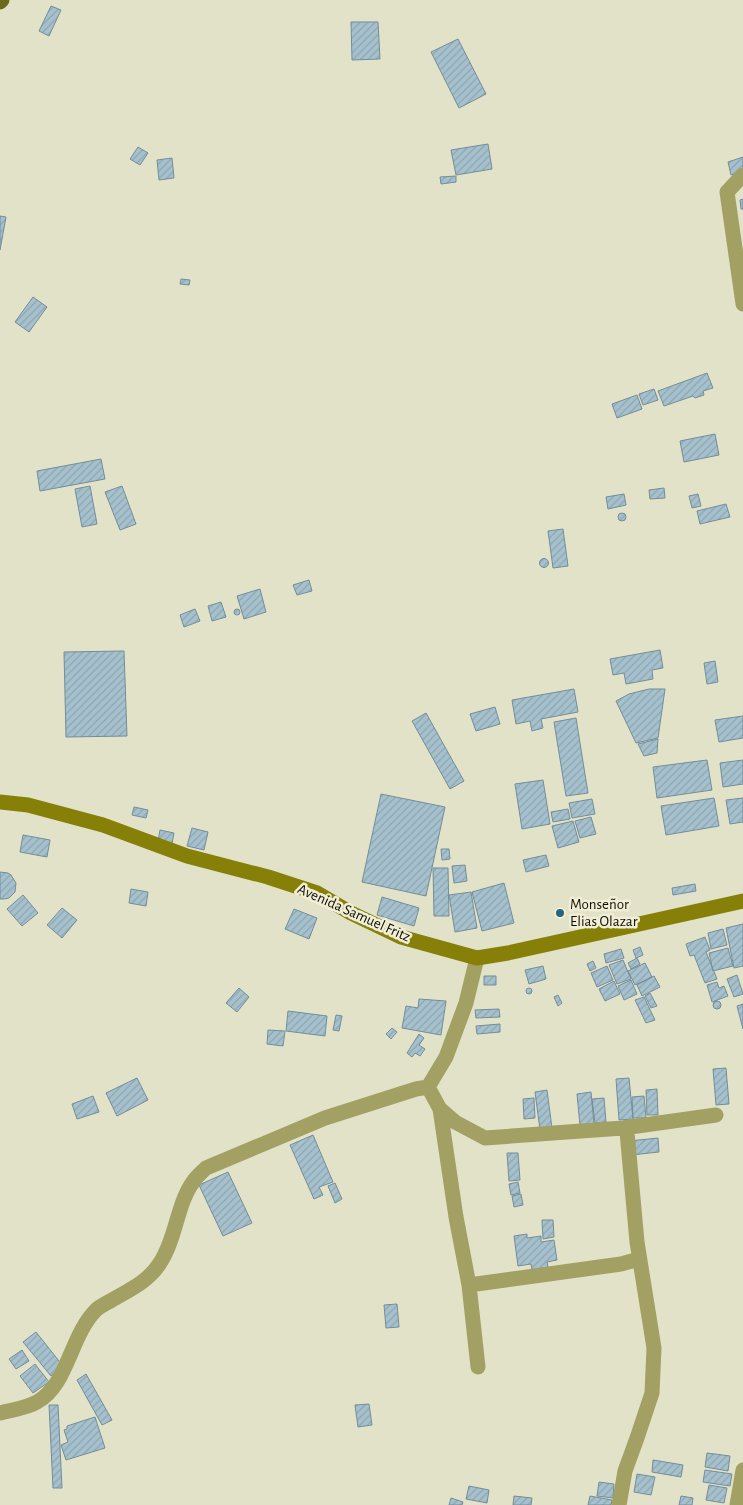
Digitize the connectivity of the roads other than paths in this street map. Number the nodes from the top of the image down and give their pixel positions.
1 (743, 175) edge
2 (743, 304) edge
3 (0, 802) edge
4 (743, 901) edge
5 (477, 958) junction
6 (428, 1088) junction
7 (440, 1109) junction
8 (716, 1115) dead end
9 (623, 1128) junction
10 (640, 1259) junction
11 (469, 1285) junction
12 (478, 1367) dead end
13 (0, 1413) edge
14 (743, 1470) edge
15 (618, 1505) edge
16 (737, 1505) edge

1 - 2 street
3 - 5 street, Avenida Samuel Fritz
4 - 5 street, Avenida Samuel Fritz
5 - 6 street
6 - 7 street
6 - 13 street
7 - 9 street
7 - 11 street
8 - 9 street
9 - 10 street
10 - 11 street
10 - 15 street
11 - 12 street
14 - 16 street

